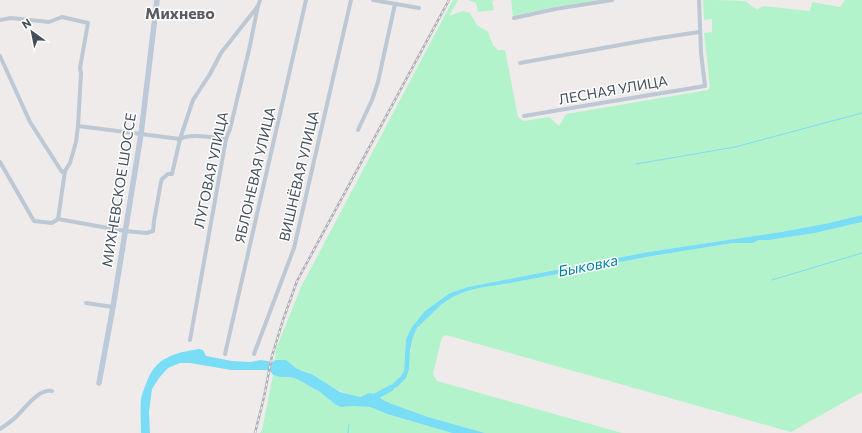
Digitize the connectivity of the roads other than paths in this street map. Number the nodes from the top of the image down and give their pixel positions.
1 (157, 0) edge
2 (260, 0) edge
3 (306, 0) edge
4 (352, 0) edge
5 (373, 0) edge
6 (612, 0) edge
7 (699, 0) edge
8 (395, 4) junction
9 (258, 6) junction
10 (419, 8) dead end
11 (514, 18) dead end
12 (0, 20) edge
13 (699, 32) junction
14 (0, 56) edge
15 (520, 63) dead end
16 (524, 116) dead end
17 (78, 126) junction
18 (358, 130) dead end
19 (141, 134) junction
20 (180, 139) junction
21 (226, 139) junction
22 (0, 162) edge
23 (65, 171) junction
24 (58, 219) junction
25 (124, 231) junction
26 (86, 303) dead end
27 (113, 307) junction
28 (190, 340) dead end
29 (225, 354) dead end
30 (254, 354) dead end
31 (99, 383) dead end
32 (52, 391) dead end
33 (0, 429) edge

1 - 19 street, МИХНЕВСКОЕ ШОССЕ
2 - 9 street
3 - 29 street, ЯБЛОНЕВАЯ УЛИЦА
4 - 30 street, ВИШНЁВАЯ УЛИЦА
5 - 8 street
6 - 11 street
7 - 13 street
8 - 10 street
8 - 18 street
9 - 20 street
9 - 21 street, ЛУГОВАЯ УЛИЦА
12 - 17 street
13 - 15 street
13 - 16 street, ЛЕСНАЯ УЛИЦА
14 - 23 street
17 - 19 street
17 - 23 street
19 - 20 street
19 - 25 street, МИХНЕВСКОЕ ШОССЕ
20 - 21 street
20 - 25 street
21 - 28 street, ЛУГОВАЯ УЛИЦА
22 - 24 street
23 - 24 street
24 - 25 street
25 - 27 street, МИХНЕВСКОЕ ШОССЕ
26 - 27 street
27 - 31 street, МИХНЕВСКОЕ ШОССЕ
32 - 33 street

